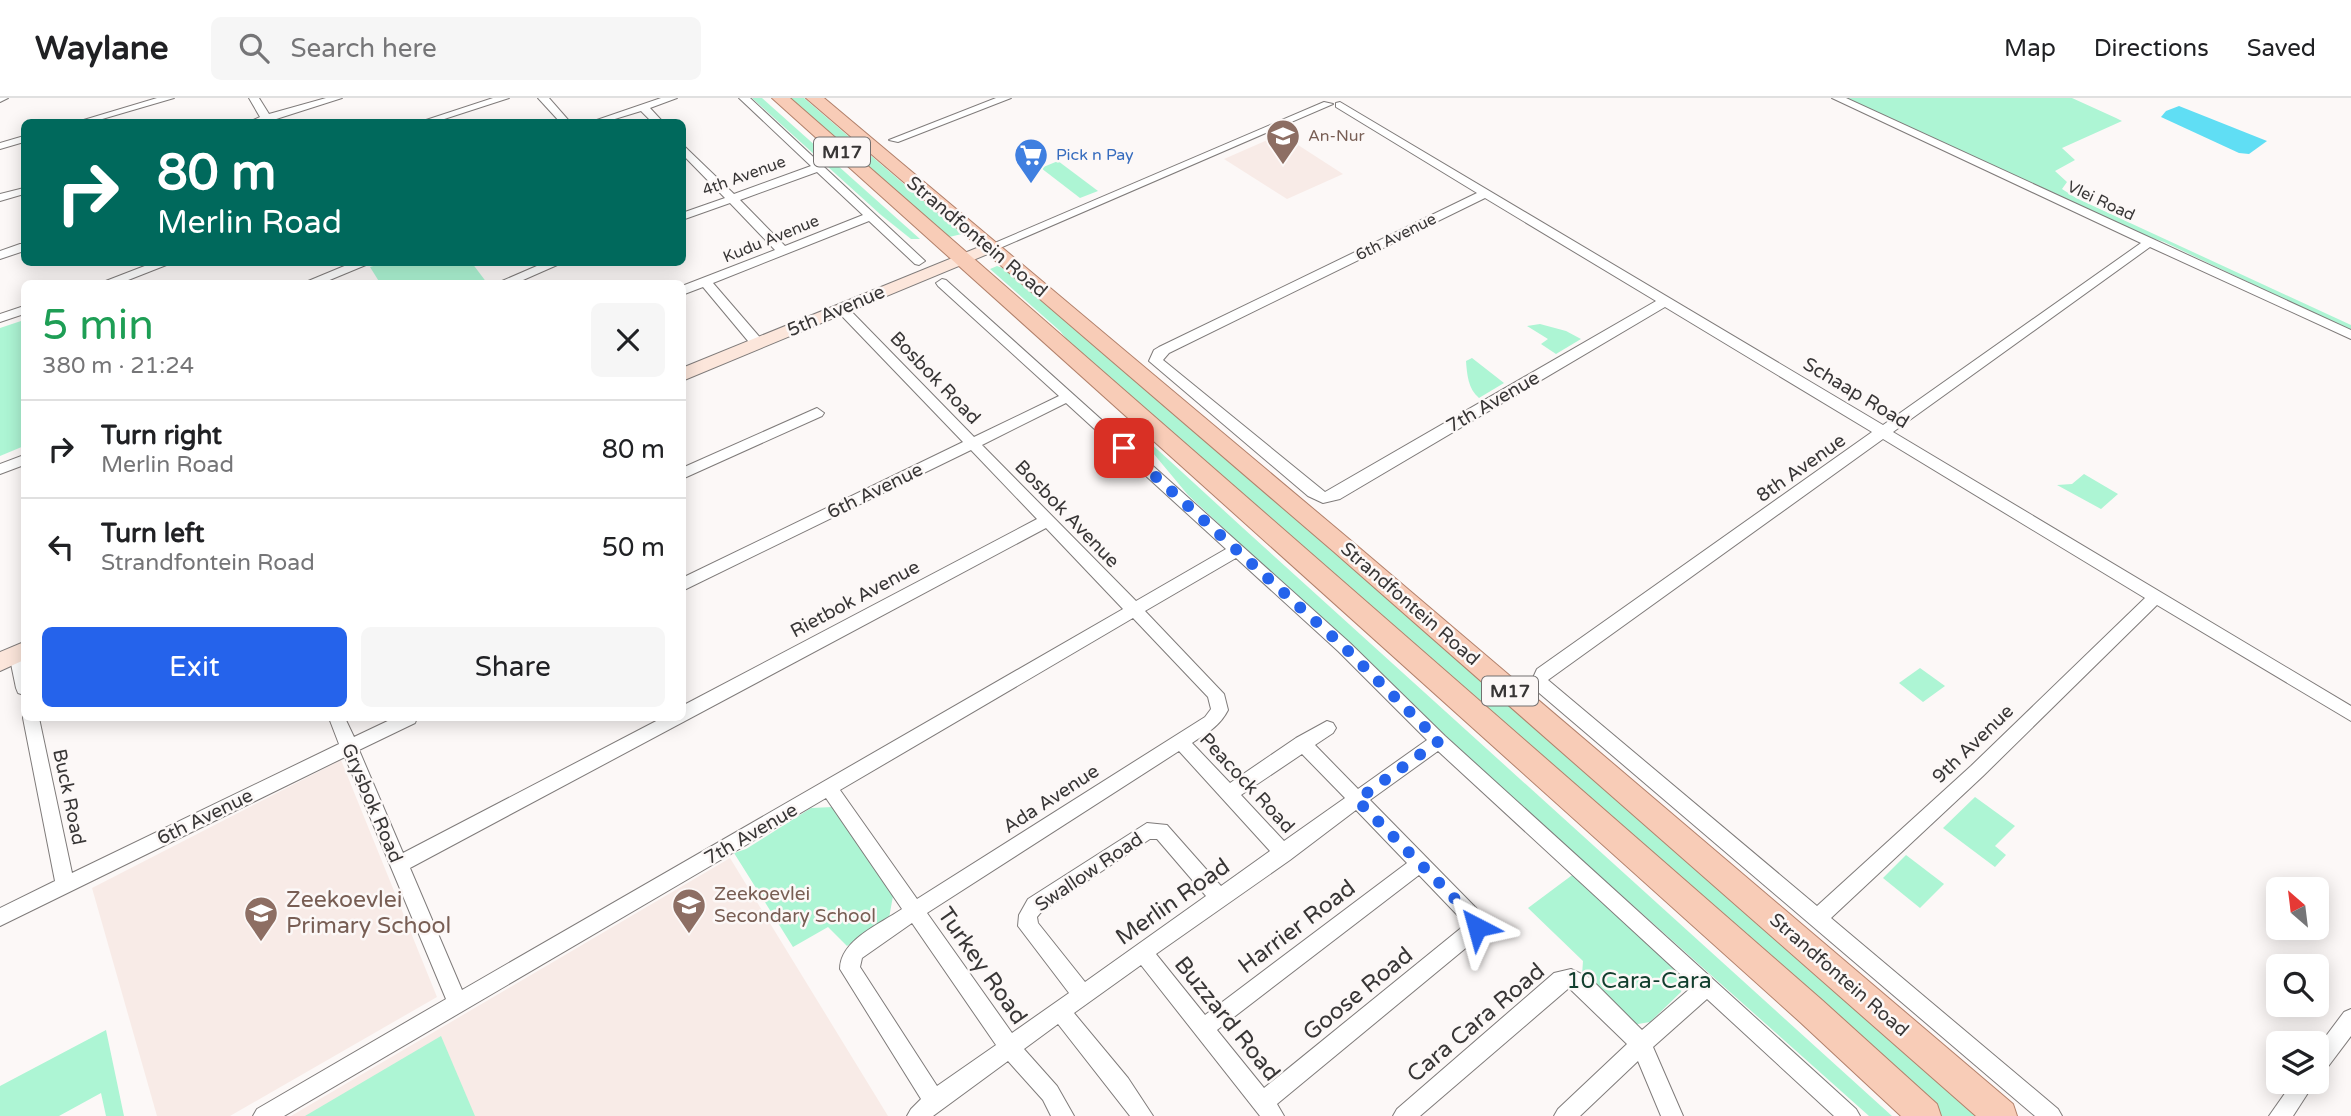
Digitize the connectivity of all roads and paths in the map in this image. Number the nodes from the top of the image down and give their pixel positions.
1 (169, 98) edge
2 (254, 98) edge
3 (336, 98) edge
4 (504, 98) edge
5 (543, 98) edge
6 (672, 98) edge
7 (744, 98) edge
8 (780, 98) edge
9 (814, 98) edge
10 (1006, 98) edge
11 (1837, 98) edge
12 (1335, 100) edge
13 (643, 107) junction
14 (93, 119) edge
15 (267, 119) joint
16 (435, 119) edge
17 (562, 119) edge
18 (605, 119) edge
19 (656, 119) edge
20 (21, 140) edge
21 (894, 140) dead end
22 (0, 146) edge
23 (686, 152) edge
24 (817, 168) junction
25 (21, 192) edge
26 (1486, 193) junction
27 (0, 198) edge
28 (733, 198) junction
29 (686, 216) edge
30 (870, 216) junction
31 (2148, 243) junction
32 (21, 248) edge
33 (989, 248) junction
34 (783, 251) junction
35 (0, 255) edge
36 (962, 259) junction
37 (919, 261) dead end
38 (156, 266) edge
39 (356, 266) edge
40 (548, 266) edge
41 (116, 280) edge
42 (318, 280) edge
43 (511, 280) edge
44 (705, 282) junction
45 (942, 283) dead end
46 (686, 289) edge
47 (1666, 301) junction
48 (842, 309) junction
49 (21, 311) edge
50 (0, 318) edge
51 (2351, 335) edge
52 (758, 344) junction
53 (686, 373) edge
54 (1068, 397) junction
55 (817, 413) dead end
56 (1883, 433) junction
57 (972, 444) junction
58 (21, 461) edge
59 (0, 469) edge
60 (686, 472) edge
61 (1318, 496) joint
62 (1047, 521) junction
63 (1237, 550) junction
64 (686, 583) edge
65 (2155, 597) junction
66 (1134, 610) junction
67 (14, 656) edge
68 (21, 678) edge
69 (686, 712) edge
70 (2351, 714) edge
71 (32, 721) edge
72 (338, 721) edge
73 (403, 721) edge
74 (670, 721) edge
75 (1327, 728) dead end
76 (1180, 741) junction
77 (1439, 741) junction
78 (1303, 743) junction
79 (349, 747) junction
80 (829, 788) junction
81 (1229, 793) junction
82 (1357, 800) junction
83 (1284, 854) junction
84 (1419, 864) junction
85 (398, 865) junction
86 (65, 885) junction
87 (1220, 899) junction
88 (914, 911) junction
89 (0, 917) edge
90 (1817, 919) junction
91 (1143, 953) junction
92 (1707, 987) junction
93 (1083, 995) junction
94 (458, 1003) junction
95 (1061, 1012) junction
96 (2351, 1019) edge
97 (1203, 1029) junction
98 (1641, 1044) junction
99 (1010, 1048) junction
100 (2329, 1049) edge
101 (2296, 1094) edge
102 (934, 1101) junction
103 (1268, 1109) edge
104 (264, 1116) edge
105 (918, 1116) edge
106 (1063, 1116) edge
107 (1142, 1116) edge
108 (1404, 1116) edge
109 (1565, 1116) edge
110 (1672, 1116) edge
111 (1849, 1116) edge
112 (1925, 1116) edge
113 (2001, 1116) edge
114 (2051, 1116) edge
115 (2280, 1116) edge

1 - 14 street
2 - 15 street
3 - 15 street
4 - 16 street
5 - 17 street
6 - 13 street
7 - 24 street
8 - 36 main road, Strandfontein Road / M17
9 - 33 main road, Strandfontein Road / M17
10 - 21 street
11 - 31 street, Vlei Road
12 - 26 street, Schaap Road
12 - 33 street
13 - 18 street
13 - 19 street
20 - 22 street
23 - 28 street
24 - 28 street, 4th Avenue
24 - 30 street
25 - 27 street
26 - 47 street, Schaap Road
26 - 61 street, 6th Avenue
28 - 29 street, 4th Avenue
28 - 34 street
30 - 34 street, Kudu Avenue
30 - 37 street
31 - 51 street, Vlei Road
31 - 56 street, 8th Avenue
32 - 35 street
33 - 36 main road, 5th Avenue
33 - 113 main road, Strandfontein Road / M17
34 - 44 street, Kudu Avenue
36 - 48 main road, 5th Avenue
36 - 112 main road, Strandfontein Road / M17
38 - 41 street
39 - 42 street
40 - 43 street
44 - 46 street, Kudu Avenue
44 - 52 street
45 - 54 street
47 - 56 street, Schaap Road
47 - 61 street, 7th Avenue
48 - 52 main road, 5th Avenue
48 - 57 street, Bosbok Road
49 - 50 street
52 - 53 main road, 5th Avenue
54 - 57 street, 6th Avenue
54 - 63 street
55 - 60 street
56 - 65 street, Schaap Road
56 - 90 street, 8th Avenue
57 - 62 street, Bosbok Avenue
57 - 64 street, 6th Avenue
58 - 59 street
62 - 66 street, Bosbok Avenue
62 - 69 street, Rietbok Avenue
63 - 66 street, 7th Avenue
63 - 77 street
65 - 70 street, Schaap Road
65 - 90 street, 9th Avenue
66 - 76 street, Ada Avenue
66 - 80 street, 7th Avenue
67 - 68 street
71 - 86 street, Buck Road
72 - 79 street, Grysbok Road
73 - 79 street, 6th Avenue
74 - 85 street
75 - 78 street
76 - 81 street, Peacock Road
76 - 88 street, Ada Avenue
77 - 82 street, Merlin Road
77 - 92 street
78 - 81 street
78 - 82 street, Goose Road
79 - 85 street, Grysbok Road
79 - 86 street, 6th Avenue
80 - 88 street
80 - 94 street, 7th Avenue
81 - 83 street, Peacock Road
82 - 83 street, Merlin Road
82 - 84 street, Goose Road
83 - 87 street, Merlin Road
84 - 97 street, Harrier Road
84 - 103 street, Goose Road
85 - 94 street, Grysbok Road
86 - 89 street, 6th Avenue
87 - 91 street, Merlin Road
87 - 93 street, Swallow Road
88 - 99 street, Turkey Road
88 - 102 street, Ada Avenue
90 - 114 street
91 - 93 street, Merlin Road
91 - 97 street, Buzzard Road
92 - 98 street
92 - 111 street
93 - 95 street, Merlin Road
94 - 104 street, 7th Avenue
95 - 99 street, Merlin Road
95 - 107 street
96 - 100 street
97 - 103 street, Buzzard Road
98 - 108 street, Cara Cara Road
98 - 109 street
98 - 110 street
99 - 102 street, Merlin Road
99 - 106 street, Turkey Road
101 - 115 street
102 - 105 street, Merlin Road

